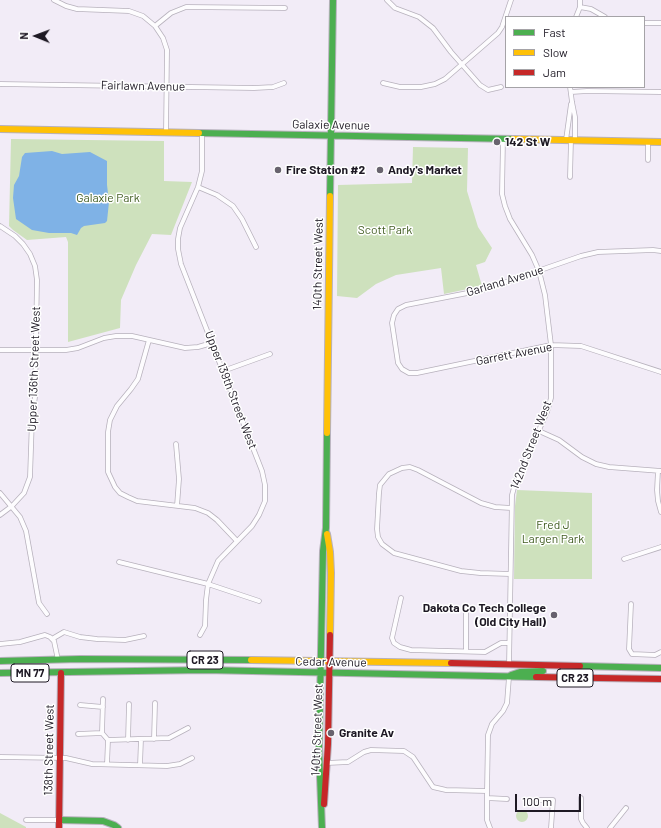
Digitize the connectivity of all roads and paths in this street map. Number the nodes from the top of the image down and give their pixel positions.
1 (54, 0) edge
2 (333, 0) edge
3 (387, 0) edge
4 (511, 0) edge
5 (580, 0) edge
6 (580, 7) junction
7 (285, 8) dead end
8 (506, 16) edge
9 (576, 16) edge
10 (603, 16) edge
11 (505, 18) edge
12 (645, 23) edge
13 (661, 23) edge
14 (155, 26) junction
15 (463, 65) junction
16 (284, 83) dead end
17 (383, 83) dead end
18 (0, 84) edge
19 (168, 87) junction
20 (501, 87) dead end
21 (570, 89) edge
22 (661, 92) edge
23 (572, 102) junction
24 (0, 129) edge
25 (166, 133) junction
26 (202, 133) junction
27 (331, 136) junction
28 (503, 139) junction
29 (571, 140) junction
30 (648, 142) junction
31 (661, 142) edge
32 (648, 160) dead end
33 (570, 177) dead end
34 (198, 188) junction
35 (0, 226) edge
36 (256, 247) dead end
37 (661, 250) edge
38 (539, 271) junction
39 (149, 340) junction
40 (212, 342) junction
41 (551, 345) junction
42 (0, 350) edge
43 (36, 350) junction
44 (270, 354) dead end
45 (396, 357) joint
46 (223, 371) junction
47 (661, 372) edge
48 (539, 431) junction
49 (176, 444) dead end
50 (660, 471) edge
51 (0, 493) edge
52 (12, 506) junction
53 (177, 506) junction
54 (511, 508) junction
55 (661, 512) edge
56 (0, 515) edge
57 (326, 528) junction
58 (237, 541) junction
59 (661, 547) edge
60 (624, 559) dead end
61 (119, 562) dead end
62 (510, 574) junction
63 (208, 584) junction
64 (401, 598) dead end
65 (258, 601) dead end
66 (631, 604) dead end
67 (466, 613) dead end
68 (47, 614) dead end
69 (200, 635) dead end
70 (144, 636) dead end
71 (53, 640) junction
72 (509, 643) junction
73 (0, 644) edge
74 (466, 650) junction
75 (661, 652) edge
76 (58, 660) junction
77 (0, 661) edge
78 (320, 661) junction
79 (330, 661) junction
80 (509, 665) junction
81 (571, 666) junction
82 (661, 668) edge
83 (0, 673) edge
84 (61, 673) junction
85 (320, 673) junction
86 (330, 673) junction
87 (460, 676) junction
88 (509, 677) junction
89 (661, 679) edge
90 (103, 700) dead end
91 (155, 702) dead end
92 (129, 704) dead end
93 (80, 705) dead end
94 (103, 707) junction
95 (188, 728) dead end
96 (102, 733) junction
97 (78, 734) dead end
98 (141, 739) junction
99 (154, 739) junction
100 (108, 740) junction
101 (128, 740) junction
102 (0, 757) edge
103 (192, 758) dead end
104 (60, 759) junction
105 (328, 763) junction
106 (107, 764) junction
107 (140, 765) junction
108 (487, 791) junction
109 (487, 798) junction
110 (507, 798) dead end
111 (581, 798) dead end
112 (538, 800) dead end
113 (626, 808) dead end
114 (322, 813) junction
115 (26, 820) dead end
116 (59, 820) junction
117 (59, 828) edge
118 (118, 828) edge
119 (322, 828) edge
120 (490, 828) edge
121 (551, 828) edge
122 (587, 828) edge
123 (610, 828) edge

1 - 14 street
2 - 27 main road, 140th Street West
3 - 15 street
4 - 8 street
5 - 6 street
6 - 9 street
6 - 10 street
7 - 14 street
11 - 15 street
12 - 13 street
14 - 19 street
15 - 17 street
15 - 20 street
16 - 19 street, Fairlawn Avenue
18 - 19 street, Fairlawn Avenue
19 - 25 street
21 - 22 street
21 - 23 street
23 - 29 street
23 - 29 street
24 - 25 main road, Galaxie Avenue
25 - 26 main road, Galaxie Avenue
26 - 27 main road, Galaxie Avenue
26 - 34 street, Upper 139th Street West
27 - 28 main road, Galaxie Avenue
27 - 57 main road, 140th Street West
28 - 29 main road, Galaxie Avenue
28 - 38 street, 142nd Street West
29 - 30 main road, Galaxie Avenue
29 - 33 street
30 - 31 main road, Galaxie Avenue
30 - 32 street
34 - 36 street
34 - 40 street, Upper 139th Street West
35 - 43 street, Upper 136th Street West
37 - 38 street, Garland Avenue
38 - 41 street, 142nd Street West
38 - 45 street, Garland Avenue
39 - 40 street
39 - 43 street
39 - 53 street
40 - 46 street, Upper 139th Street West
41 - 45 street, Garrett Avenue
41 - 47 street, Garrett Avenue
41 - 48 street, 142nd Street West
42 - 43 street
43 - 52 street, Upper 136th Street West
44 - 46 street
46 - 58 street, Upper 139th Street West
48 - 50 street
48 - 54 street, 142nd Street West
49 - 53 street
50 - 55 street
51 - 52 street
52 - 56 street, Upper 136th Street West
52 - 68 street
53 - 58 street
54 - 62 street, 142nd Street West
54 - 62 street
57 - 78 main road, 140th Street West
57 - 79 main road, 140th Street West
58 - 63 street, Upper 139th Street West
59 - 60 street
61 - 63 street
62 - 72 street, 142nd Street West
63 - 65 street
63 - 69 street, Upper 139th Street West
64 - 74 street
66 - 75 street
67 - 74 street
70 - 71 street
71 - 73 street
71 - 76 street
72 - 74 street
72 - 80 street, 142nd Street West
76 - 77 main road, Cedar Avenue / MN 77
76 - 78 main road, Cedar Avenue / CR 23
78 - 79 main road, Cedar Avenue / CR 23
78 - 85 main road, 140th Street West
79 - 80 main road, Cedar Avenue / CR 23
79 - 86 main road, 140th Street West
80 - 81 main road, Cedar Avenue / CR 23
80 - 87 main road
81 - 82 main road, Cedar Avenue / CR 23
81 - 88 main road
83 - 84 main road, Cedar Avenue / MN 77
84 - 85 main road, Cedar Avenue / CR 23
84 - 104 main road, 138th Street West
85 - 86 main road, Cedar Avenue / CR 23
85 - 114 main road, 140th Street West
86 - 87 main road, Cedar Avenue / CR 23
86 - 105 main road, 140th Street West
87 - 88 main road, Cedar Avenue / CR 23
88 - 89 main road, Cedar Avenue / CR 23
88 - 108 street
90 - 94 street
91 - 99 street
92 - 101 street
93 - 94 street
94 - 96 street
95 - 99 street
96 - 97 street
96 - 100 street
98 - 99 street
98 - 101 street
98 - 107 street
100 - 101 street
100 - 106 street
102 - 104 street
103 - 107 street
104 - 106 street
104 - 116 main road, 138th Street West
105 - 108 street
105 - 114 main road, 140th Street West
106 - 107 street
108 - 109 street
109 - 110 street
109 - 120 street
111 - 122 street
112 - 121 street
113 - 123 street
114 - 119 main road, 140th Street West
115 - 116 street
116 - 117 main road, 138th Street West
116 - 118 main road

